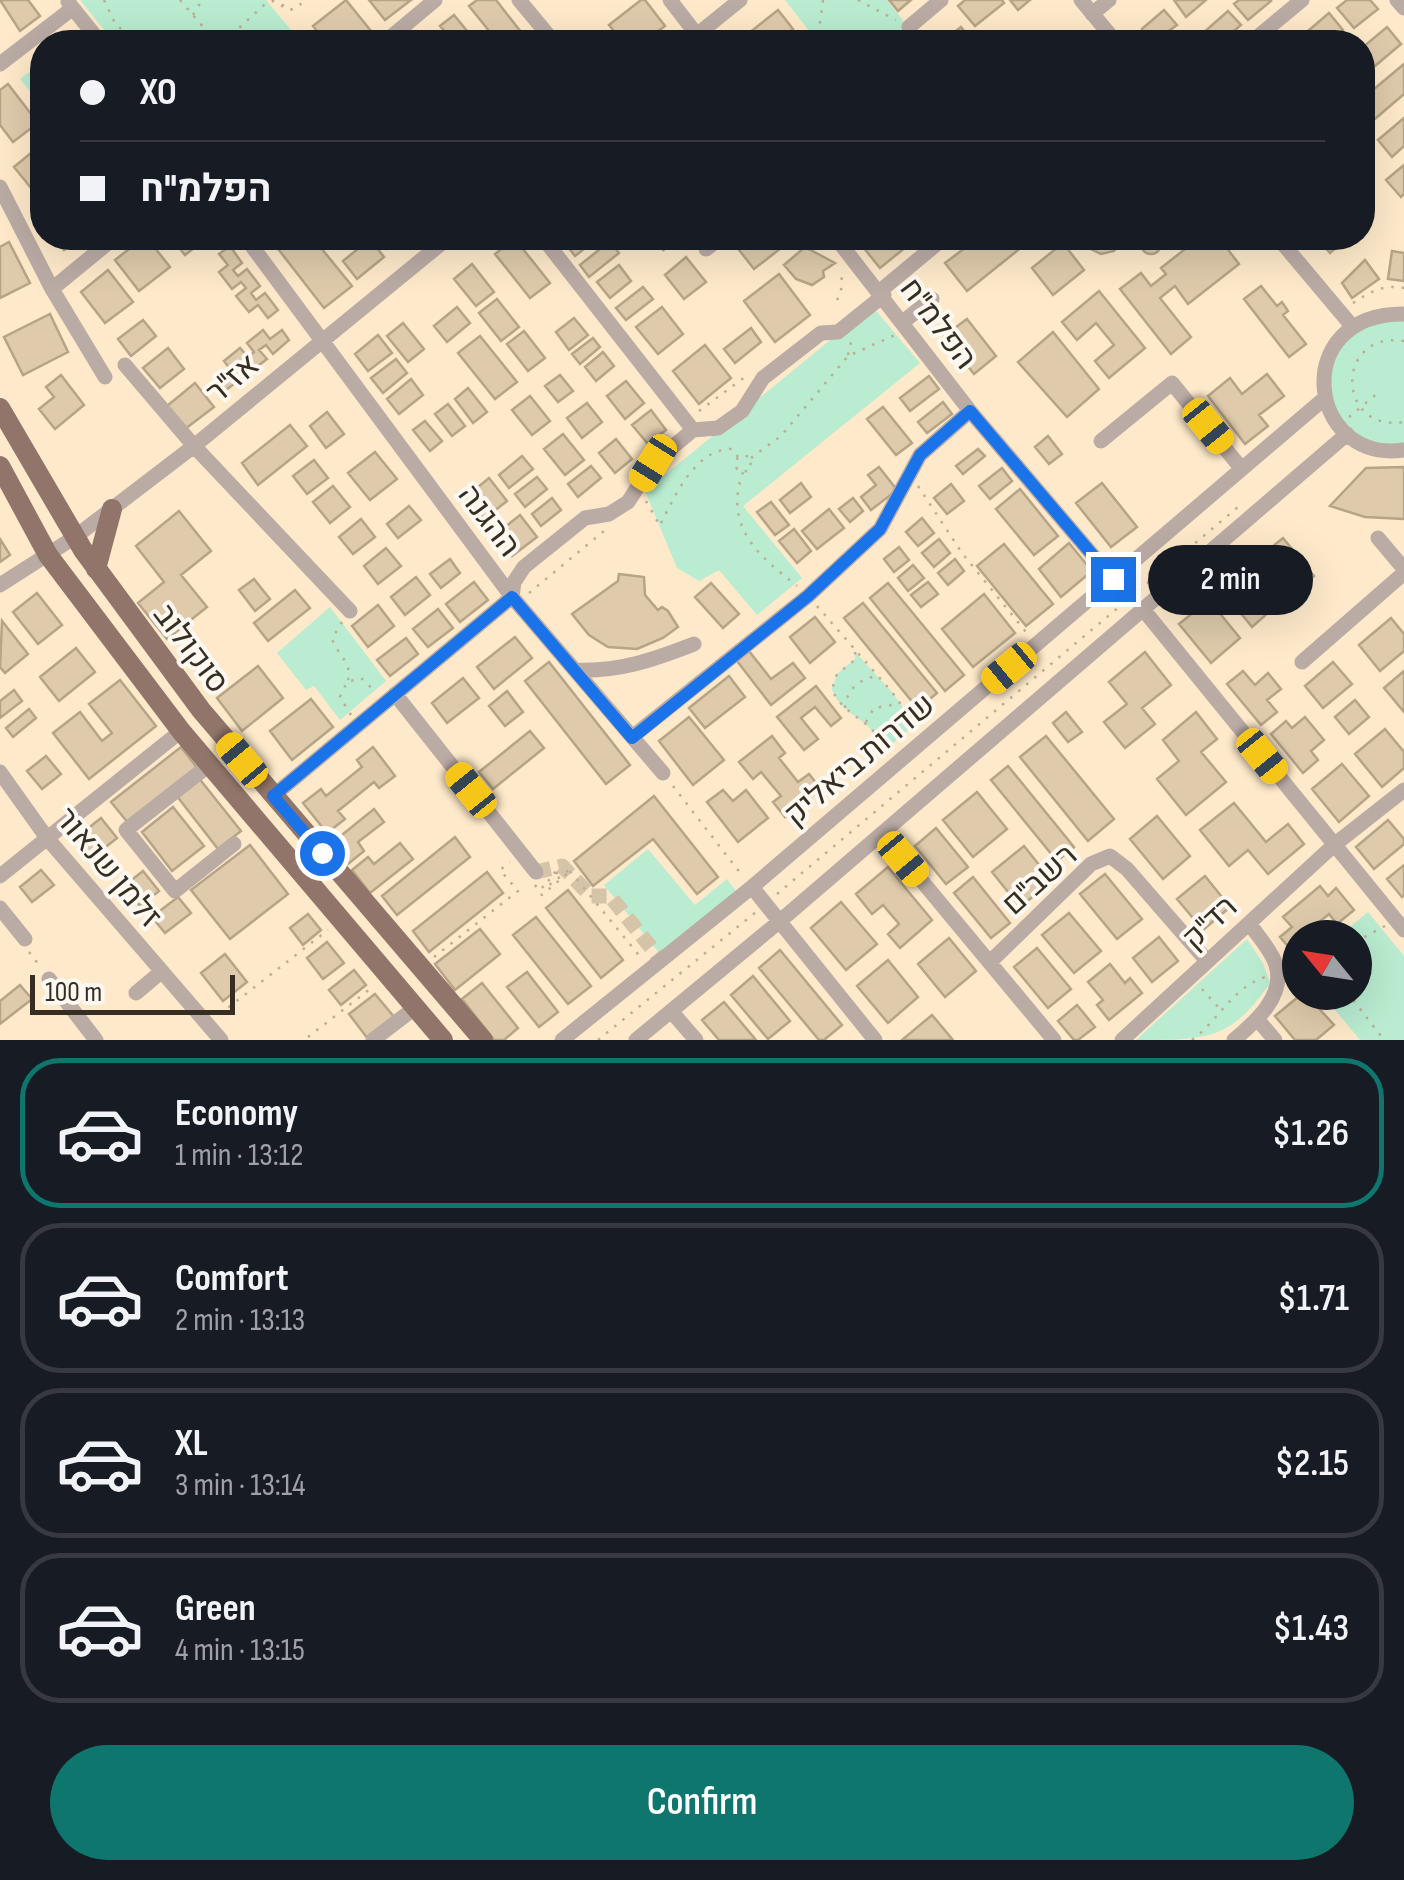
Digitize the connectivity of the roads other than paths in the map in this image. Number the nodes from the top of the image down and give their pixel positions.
1 (435, 0) edge
2 (518, 0) edge
3 (670, 0) edge
4 (740, 0) edge
5 (941, 0) edge
6 (1081, 0) edge
7 (1109, 0) edge
8 (1302, 0) edge
9 (1397, 0) edge
10 (70, 4) edge
11 (1404, 8) edge
12 (1092, 14) junction
13 (909, 27) road end
14 (40, 30) edge
15 (91, 30) edge
16 (411, 30) edge
17 (544, 30) edge
18 (688, 30) edge
19 (704, 30) edge
20 (1104, 30) edge
21 (1266, 30) edge
22 (30, 38) edge
23 (0, 64) edge
24 (0, 187) edge
25 (30, 246) edge
26 (32, 250) edge
27 (99, 250) edge
28 (255, 250) edge
29 (433, 250) edge
30 (552, 250) edge
31 (847, 250) edge
32 (930, 250) edge
33 (1288, 250) edge
34 (52, 289) junction
35 (882, 293) junction
36 (932, 298) dead end
37 (1404, 314) edge
38 (906, 324) junction
39 (1352, 326) junction
40 (320, 339) junction
41 (125, 365) dead end
42 (105, 377) dead end
43 (1326, 398) junction
44 (0, 408) edge
45 (970, 411) junction
46 (690, 425) junction
47 (1343, 430) junction
48 (1101, 441) dead end
49 (194, 446) junction
50 (1404, 450) edge
51 (0, 466) edge
52 (1241, 468) junction
53 (112, 509) junction
54 (75, 538) junction
55 (1378, 538) dead end
56 (48, 556) junction
57 (96, 569) junction
58 (1404, 571) edge
59 (1113, 579) junction
60 (0, 585) edge
61 (515, 600) junction
62 (1142, 608) junction
63 (350, 610) road end
64 (694, 644) dead end
65 (1302, 662) dead end
66 (574, 670) junction
67 (389, 698) junction
68 (181, 731) junction
69 (632, 738) junction
70 (210, 765) junction
71 (0, 772) edge
72 (663, 774) road end
73 (1404, 790) edge
74 (273, 796) junction
75 (882, 833) junction
76 (47, 838) junction
77 (234, 844) dead end
78 (1334, 845) junction
79 (0, 876) edge
80 (536, 880) tunnel mouth
81 (752, 888) junction
82 (0, 908) edge
83 (780, 921) junction
84 (1249, 922) junction
85 (1401, 926) edge
86 (25, 939) road end
87 (990, 962) junction
88 (1206, 962) junction
89 (162, 972) junction
90 (49, 979) road end
91 (136, 993) dead end
92 (416, 1007) junction
93 (671, 1011) junction
94 (1258, 1020) junction
95 (216, 1028) edge
96 (96, 1040) edge
97 (197, 1040) edge
98 (374, 1040) edge
99 (443, 1040) edge
100 (483, 1040) edge
101 (562, 1040) edge
102 (636, 1040) edge
103 (696, 1040) edge
104 (875, 1040) edge
105 (1054, 1040) edge
106 (1122, 1040) edge
107 (1234, 1040) edge
108 (1275, 1040) edge

1 - 16 street
2 - 17 street
3 - 18 street
4 - 19 street
5 - 13 street
6 - 12 street
7 - 12 street
8 - 21 street
9 - 11 street
10 - 14 street
10 - 15 street
12 - 20 street
22 - 23 street
24 - 25 street
26 - 34 street
27 - 34 street
28 - 40 street, ההגנה
29 - 40 street, אז"ר
30 - 46 street
31 - 35 street, הפלמ"ח
32 - 35 street
33 - 39 street
34 - 42 street
35 - 38 street, הפלמ"ח
35 - 46 street
36 - 38 street
37 - 39 street
38 - 45 street, הפלמ"ח
39 - 43 street
40 - 49 street, אז"ר
40 - 61 street, ההגנה
41 - 49 street
43 - 47 street
43 - 52 street, שדרות ביאליק
44 - 54 main road, סוקולוב
45 - 59 street, הפלמ"ח
45 - 69 street
46 - 61 street
47 - 50 street
47 - 62 street
48 - 52 street
49 - 53 street, אז"ר
49 - 63 street
51 - 56 main road, סוקולוב
52 - 59 street, שדרות ביאליק
53 - 54 street, אז"ר
53 - 57 main road
54 - 56 street, אז"ר
54 - 57 main road, סוקולוב
55 - 58 street
56 - 60 street, אז"ר
56 - 68 main road, סוקולוב
57 - 74 main road, סוקולוב
58 - 65 street
59 - 81 street, שדרות ביאליק
61 - 66 street, ההגנה
61 - 67 street
62 - 75 street
62 - 78 street
64 - 66 street
66 - 69 street, ההגנה
67 - 74 street
67 - 80 street
68 - 70 main road, סוקולוב
68 - 76 street
69 - 72 street, ההגנה
70 - 77 street
70 - 92 main road, סוקולוב
71 - 76 street, זלמן שנאור
73 - 78 street, רד"ק
74 - 100 main road, סוקולוב
75 - 83 street
75 - 87 street
76 - 79 street
76 - 89 street, זלמן שנאור
78 - 84 street, רד"ק
78 - 85 street
81 - 83 street
81 - 101 street, שדרות ביאליק
82 - 86 street
83 - 93 street
83 - 104 street
84 - 88 street, רד"ק
84 - 94 street
87 - 88 street, רשב"ם
87 - 105 street
88 - 106 street, רד"ק
89 - 91 street
89 - 95 street, זלמן שנאור
90 - 96 street
92 - 98 street
92 - 99 main road, סוקולוב
93 - 102 street
93 - 103 street
94 - 107 street
94 - 108 street
95 - 97 street

